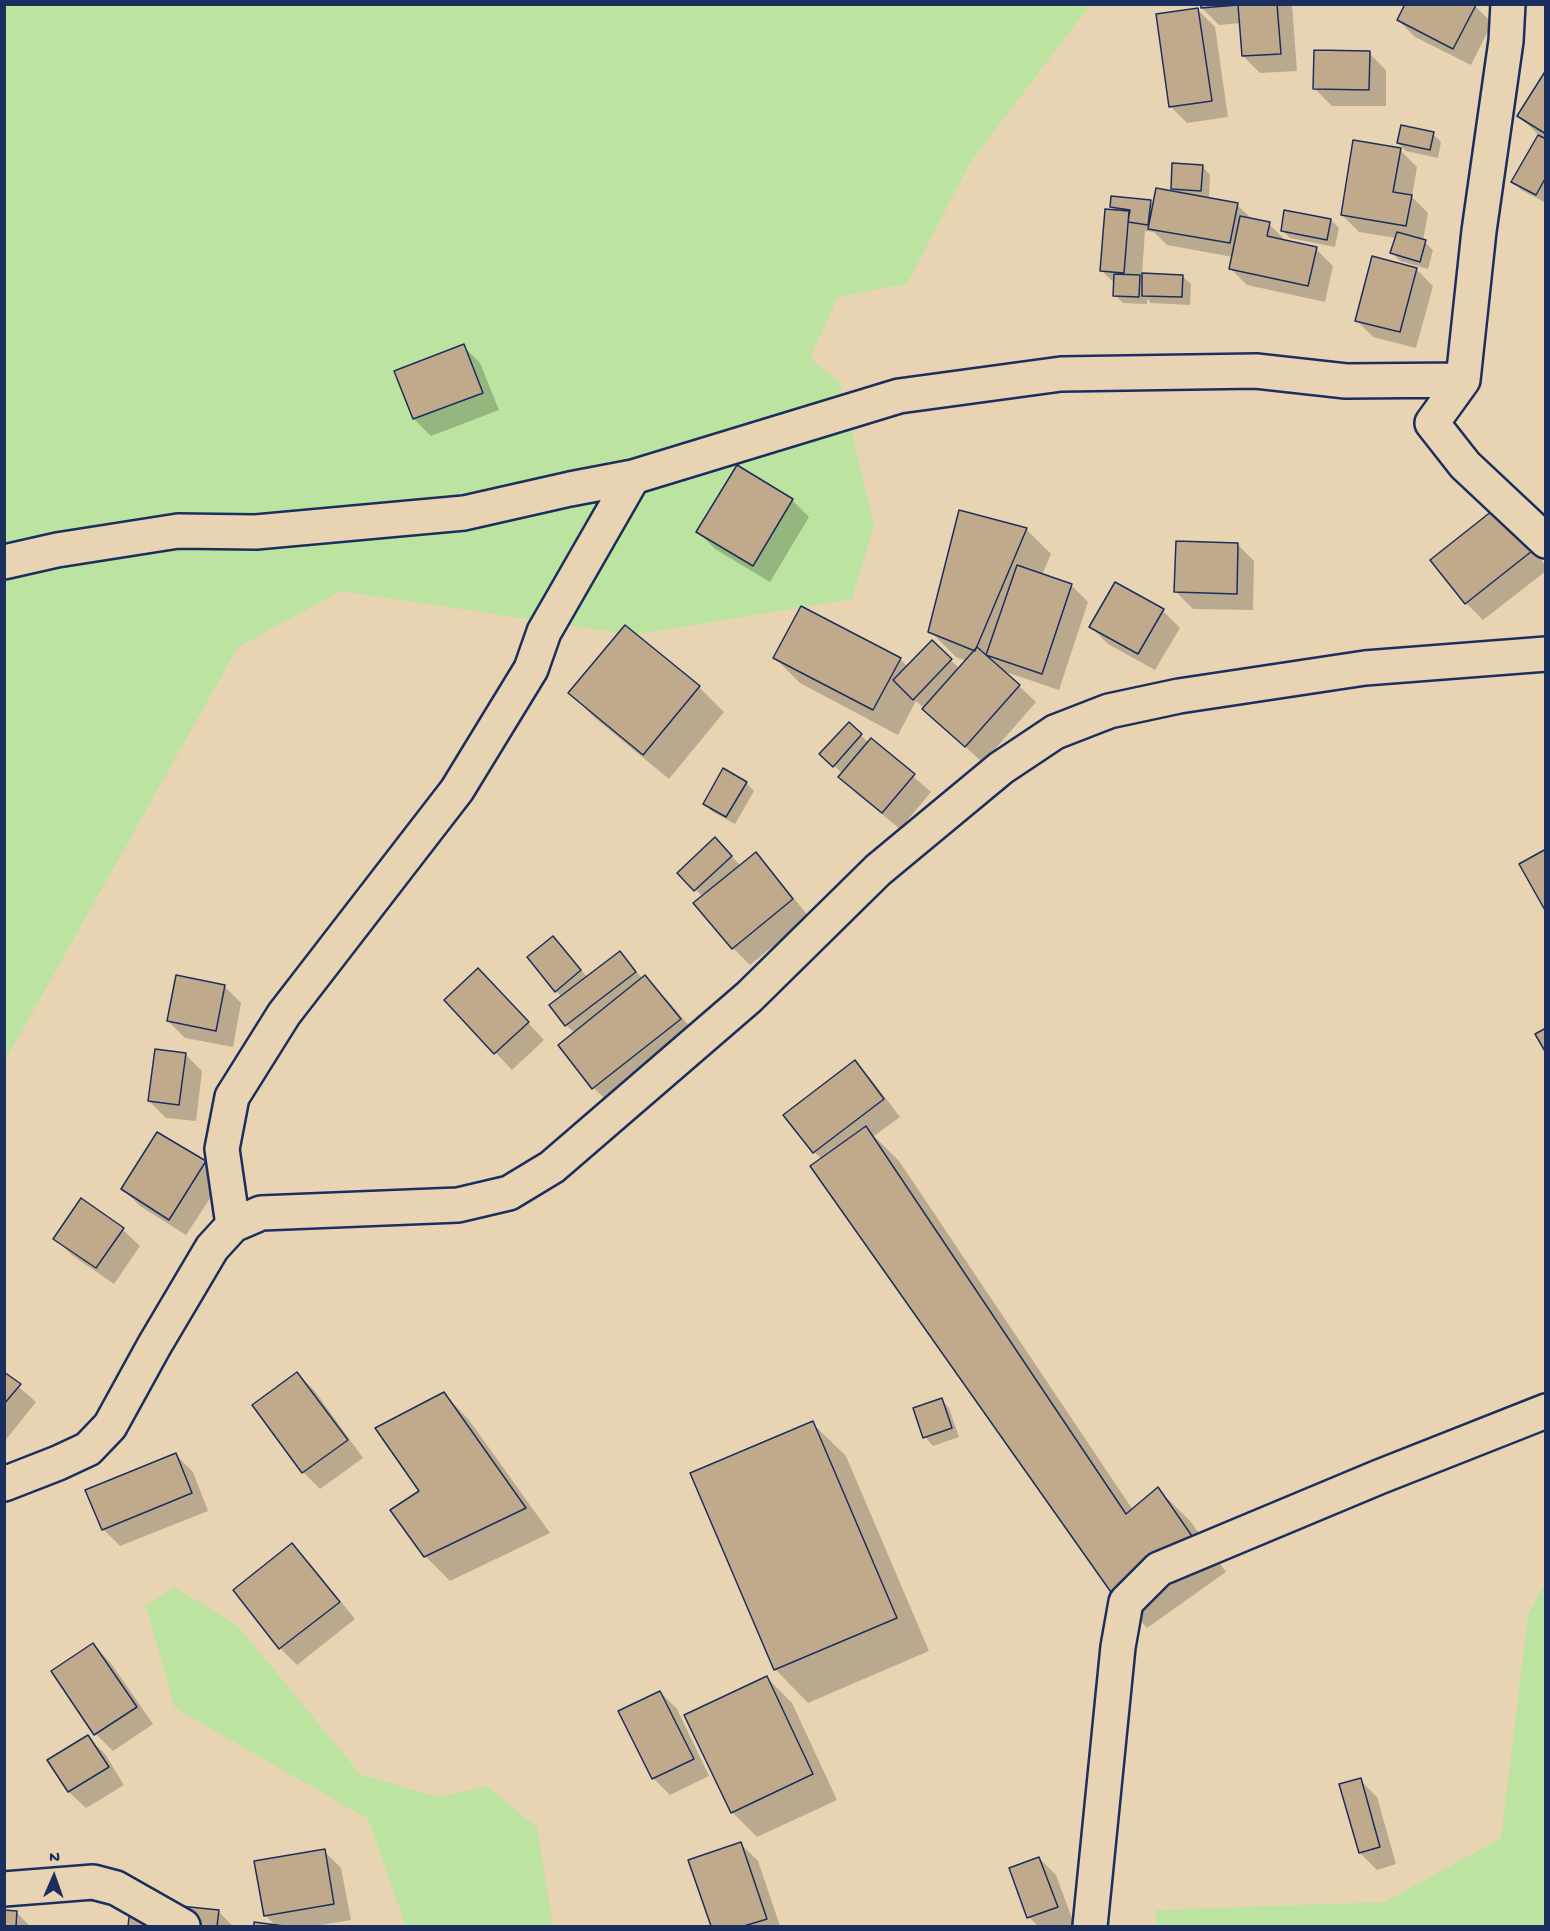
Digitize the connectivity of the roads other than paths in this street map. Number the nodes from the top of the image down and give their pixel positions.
1 (1508, 4) edge
2 (1463, 380) junction
3 (633, 477) junction
4 (1545, 542) edge
5 (4, 562) edge
6 (1545, 654) edge
7 (232, 1225) junction
8 (1545, 1411) edge
9 (4, 1484) edge
10 (4, 1889) edge
11 (183, 1926) edge
12 (1090, 1926) edge

1 - 2 street
2 - 3 street
2 - 4 street
3 - 5 street
3 - 7 street
6 - 7 street
7 - 9 street
8 - 12 street
10 - 11 street

